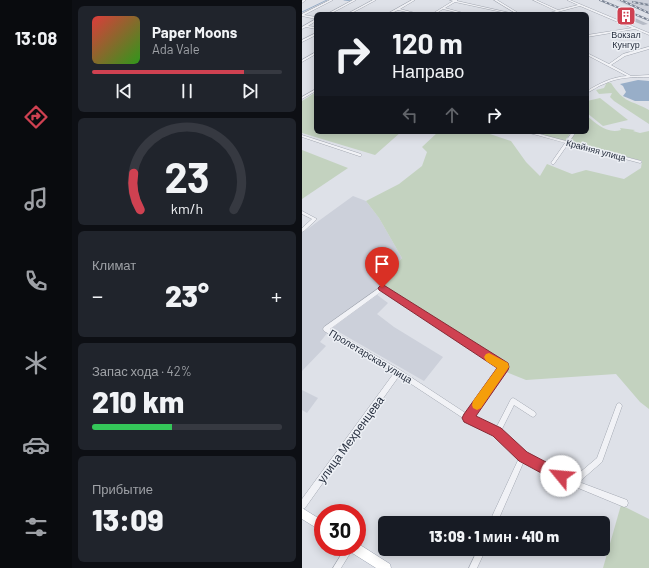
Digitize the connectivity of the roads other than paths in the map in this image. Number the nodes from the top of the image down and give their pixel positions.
1 (305, 0) edge
2 (332, 0) edge
3 (355, 0) edge
4 (376, 0) edge
5 (412, 0) edge
6 (454, 0) edge
7 (494, 0) edge
8 (534, 0) edge
9 (568, 0) edge
10 (302, 2) edge
11 (579, 5) junction
12 (443, 8) junction
13 (398, 9) junction
14 (558, 11) junction
15 (332, 12) edge
16 (352, 12) edge
17 (392, 12) edge
18 (410, 12) edge
19 (436, 12) edge
20 (458, 12) edge
21 (505, 12) edge
22 (515, 12) edge
23 (554, 12) edge
24 (302, 15) edge
25 (314, 18) edge
26 (314, 20) edge
27 (306, 26) junction
28 (302, 28) edge
29 (314, 28) edge
30 (636, 28) junction
31 (649, 34) edge
32 (314, 35) edge
33 (589, 36) edge
34 (302, 40) edge
35 (649, 48) edge
36 (314, 54) edge
37 (589, 55) edge
38 (302, 61) edge
39 (609, 65) junction
40 (631, 76) junction
41 (649, 76) edge
42 (314, 91) edge
43 (589, 91) edge
44 (302, 98) edge
45 (536, 134) edge
46 (572, 134) edge
47 (302, 136) edge
48 (566, 142) junction
49 (360, 155) dead end
50 (640, 162) dead end
51 (554, 163) dead end
52 (302, 212) edge
53 (302, 230) edge
54 (398, 372) junction
55 (619, 406) dead end
56 (533, 414) dead end
57 (468, 418) junction
58 (497, 432) junction
59 (523, 457) junction
60 (573, 483) junction
61 (624, 503) dead end
62 (302, 505) edge
63 (302, 513) edge
64 (496, 516) edge
65 (314, 521) edge
66 (346, 556) edge
67 (366, 556) edge
68 (479, 556) edge
69 (337, 568) edge
70 (386, 568) edge
71 (473, 568) edge

1 - 10 street
2 - 24 street
3 - 15 street
4 - 16 street
5 - 13 street
6 - 12 street
6 - 21 street
7 - 22 street
8 - 14 street
9 - 11 street
11 - 14 street
11 - 30 street
12 - 19 street
12 - 20 street
13 - 17 street
13 - 18 street
14 - 23 street
24 - 25 street
26 - 27 street
27 - 28 street
27 - 29 street
30 - 31 street
30 - 33 street
32 - 34 street
35 - 39 street
36 - 38 street
37 - 39 street
39 - 40 street
40 - 41 street
40 - 43 street
42 - 44 street
45 - 48 street, Крайняя улица
46 - 48 street
47 - 49 street
48 - 50 street, Крайняя улица
48 - 51 street
52 - 53 street
54 - 57 street, Пролетарская улица
54 - 57 street, Пролетарская улица
54 - 62 street, улица Мехренцева
55 - 60 street
56 - 58 street
57 - 58 street, Пролетарская улица
58 - 59 street, Пролетарская улица
59 - 60 street, Пролетарская улица
59 - 64 street
60 - 61 street, Пролетарская улица
63 - 65 main road
66 - 69 street
67 - 70 main road
68 - 71 street

